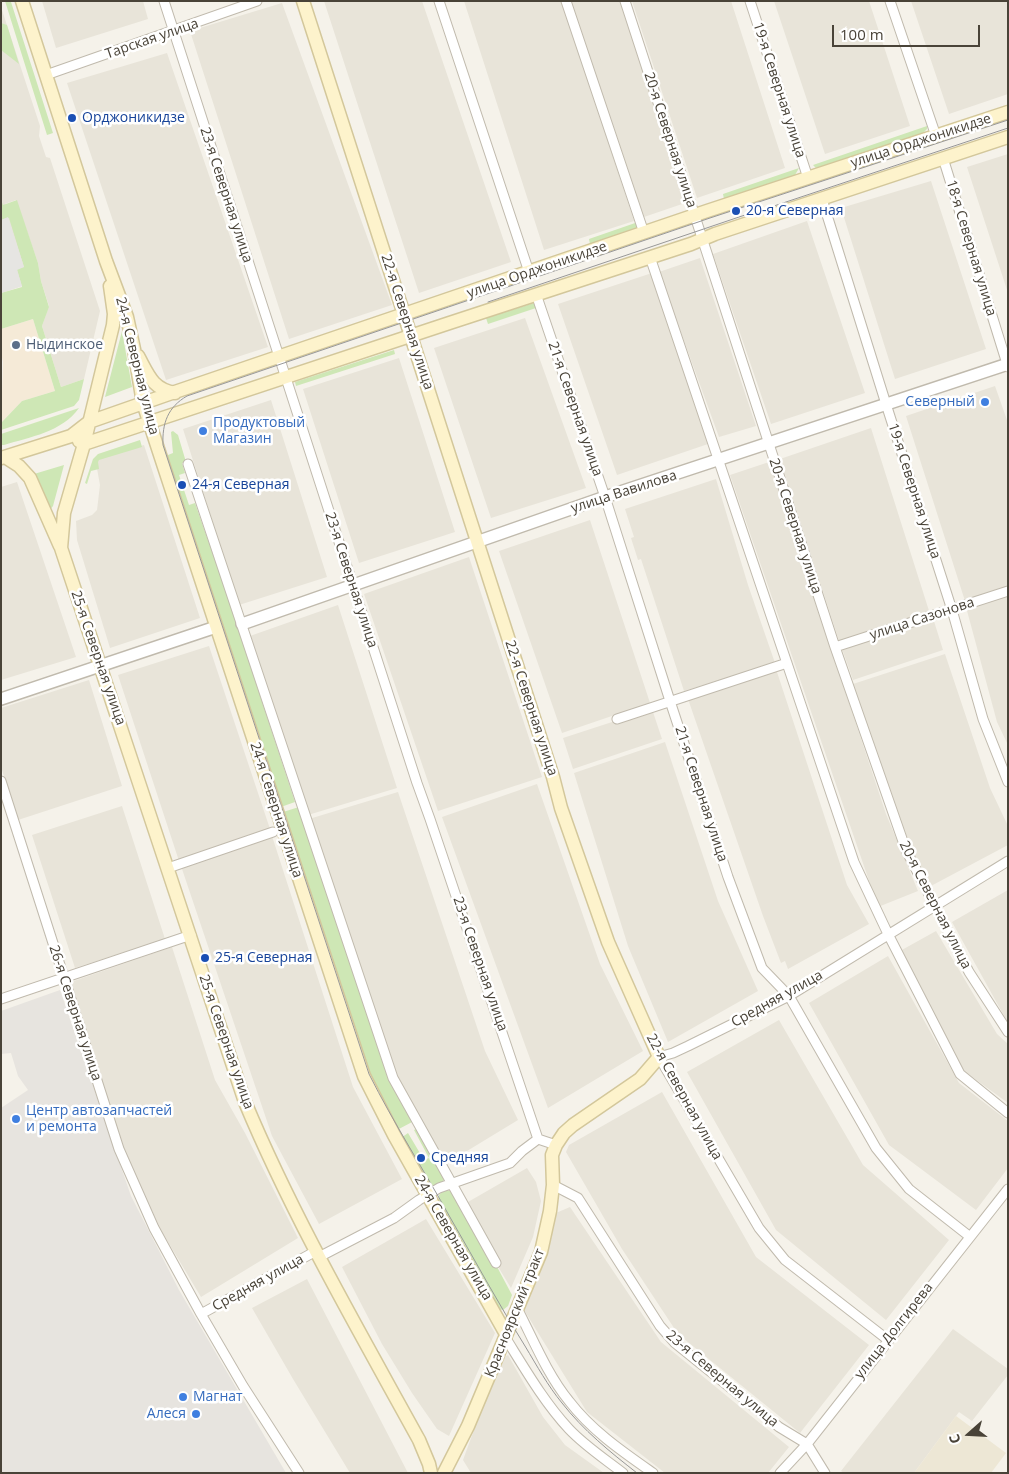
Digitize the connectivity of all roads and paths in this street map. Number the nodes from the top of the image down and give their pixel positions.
1 (22, 1) edge
2 (164, 1) edge
3 (257, 1) edge
4 (303, 1) edge
5 (439, 1) edge
6 (566, 1) edge
7 (625, 1) edge
8 (750, 1) edge
9 (890, 1) edge
10 (173, 32) junction
11 (46, 76) junction
12 (1008, 112) edge
13 (936, 136) junction
14 (1008, 137) edge
15 (943, 158) junction
16 (808, 178) junction
17 (822, 199) junction
18 (694, 216) junction
19 (644, 234) junction
20 (702, 241) junction
21 (650, 257) junction
22 (106, 262) junction
23 (529, 272) junction
24 (536, 294) junction
25 (404, 314) junction
26 (411, 336) junction
27 (134, 349) junction
28 (279, 357) junction
29 (1008, 365) edge
30 (286, 377) junction
31 (175, 392) junction
32 (144, 403) junction
33 (886, 404) junction
34 (89, 422) junction
35 (150, 422) junction
36 (71, 436) junction
37 (84, 444) junction
38 (768, 444) junction
39 (3, 458) edge
40 (718, 461) junction
41 (188, 464) dead end
42 (605, 497) junction
43 (478, 542) junction
44 (61, 548) junction
45 (353, 586) junction
46 (1008, 591) edge
47 (952, 610) junction
48 (242, 624) junction
49 (216, 627) junction
50 (835, 647) junction
51 (787, 663) junction
52 (101, 666) junction
53 (1, 698) edge
54 (670, 701) junction
55 (617, 719) dead end
56 (1, 781) edge
57 (1008, 782) edge
58 (273, 832) dead end
59 (1008, 861) edge
60 (168, 868) junction
61 (934, 907) junction
62 (888, 934) junction
63 (191, 935) junction
64 (64, 978) junction
65 (789, 996) junction
66 (1, 999) edge
67 (1008, 1032) edge
68 (659, 1057) junction
69 (1008, 1113) edge
70 (538, 1139) junction
71 (556, 1145) junction
72 (451, 1185) junction
73 (553, 1185) junction
74 (1008, 1189) edge
75 (428, 1194) junction
76 (969, 1236) junction
77 (317, 1254) junction
78 (496, 1263) dead end
79 (517, 1308) junction
80 (201, 1314) junction
81 (506, 1336) junction
82 (888, 1340) junction
83 (807, 1444) junction
84 (299, 1473) edge
85 (431, 1473) edge
86 (444, 1473) edge
87 (623, 1473) edge
88 (653, 1473) edge
89 (780, 1473) edge
90 (825, 1473) edge

1 - 11 main road, 24-я Северная улица
2 - 10 street, 23-я Северная улица
3 - 10 street, Тарская улица
4 - 25 main road, 22-я Северная улица
5 - 23 street
6 - 19 street
7 - 18 street, 20-я Северная улица
8 - 16 street, 19-я Северная улица
9 - 13 street
10 - 11 street, Тарская улица
10 - 28 street, 23-я Северная улица
11 - 22 main road, 24-я Северная улица
12 - 13 main road, улица Орджоникидзе
13 - 16 main road, улица Орджоникидзе
14 - 15 main road, улица Орджоникидзе
15 - 17 main road, улица Орджоникидзе
15 - 29 street, 18-я Северная улица
16 - 18 main road, улица Орджоникидзе
17 - 20 main road, улица Орджоникидзе
17 - 33 street, 19-я Северная улица
18 - 19 main road, улица Орджоникидзе
18 - 20 street, 20-я Северная улица
19 - 23 main road, улица Орджоникидзе
20 - 21 main road, улица Орджоникидзе
20 - 38 street, 20-я Северная улица
21 - 24 main road, улица Орджоникидзе
21 - 40 street
22 - 27 main road, 24-я Северная улица
22 - 34 main road, 24-я Северная улица
23 - 25 main road, улица Орджоникидзе
24 - 26 main road, улица Орджоникидзе
24 - 42 street, 21-я Северная улица
25 - 26 main road, 22-я Северная улица
25 - 28 main road, улица Орджоникидзе
26 - 30 main road, улица Орджоникидзе
26 - 43 main road, 22-я Северная улица
27 - 31 main road
27 - 32 main road, 24-я Северная улица
28 - 30 street, 23-я Северная улица
28 - 31 main road, улица Орджоникидзе
29 - 33 street, улица Вавилова
30 - 35 main road, улица Орджоникидзе
30 - 45 street, 23-я Северная улица
31 - 32 main road, улица Орджоникидзе
32 - 34 main road, улица Орджоникидзе
32 - 35 main road, 24-я Северная улица
33 - 38 street, улица Вавилова
33 - 47 street, 19-я Северная улица
34 - 36 main road, улица Орджоникидзе
34 - 37 main road, 24-я Северная улица
35 - 37 main road, улица Орджоникидзе
35 - 49 main road, 24-я Северная улица
36 - 37 main road
36 - 39 main road, улица Орджоникидзе
37 - 44 main road, 25-я Северная улица
38 - 40 street, улица Вавилова
38 - 50 street, 20-я Северная улица
39 - 44 main road
40 - 42 street, улица Вавилова
40 - 51 street
41 - 48 street, 24-я Северная улица
42 - 43 street, улица Вавилова
42 - 54 street, 21-я Северная улица
43 - 45 street, улица Вавилова
43 - 68 main road, 22-я Северная улица
44 - 52 main road, 25-я Северная улица
45 - 48 street, улица Вавилова
45 - 70 street, 23-я Северная улица
46 - 47 street, улица Сазонова
47 - 50 street, улица Сазонова
47 - 57 street, 19-я Северная улица
48 - 72 street, 24-я Северная улица
49 - 52 street
49 - 75 main road, 24-я Северная улица
50 - 61 street, 20-я Северная улица
51 - 54 street
51 - 62 street
52 - 53 street
52 - 60 main road, 25-я Северная улица
54 - 55 street
54 - 65 street, 21-я Северная улица
56 - 64 street, 26-я Северная улица
58 - 60 street
59 - 61 street, Средняя улица
60 - 63 main road, 25-я Северная улица
61 - 62 street, Средняя улица
61 - 67 street, 20-я Северная улица
62 - 65 street, Средняя улица
62 - 69 street
63 - 64 street
63 - 77 main road, 25-я Северная улица
64 - 66 street
64 - 80 street, 26-я Северная улица
65 - 68 street, Средняя улица
65 - 76 street, 21-я Северная улица
68 - 71 main road, Средняя улица
68 - 82 street, 22-я Северная улица
70 - 71 street
70 - 72 street, Средняя улица
71 - 73 main road, Красноярский тракт
72 - 75 street, Средняя улица
72 - 78 street, 24-я Северная улица
73 - 79 main road, Красноярский тракт
73 - 83 street, 23-я Северная улица
74 - 76 street, улица Долгирева
75 - 77 street, Средняя улица
75 - 81 main road, 24-я Северная улица
76 - 82 street, улица Долгирева
77 - 80 street, Средняя улица
77 - 85 main road, 25-я Северная улица
79 - 81 main road, Красноярский тракт
79 - 88 street
80 - 84 street, 26-я Северная улица
81 - 86 main road, Красноярский тракт
81 - 87 street, 24-я Северная улица
82 - 83 street, улица Долгирева
83 - 89 street, улица Долгирева
83 - 90 street, 23-я Северная улица

